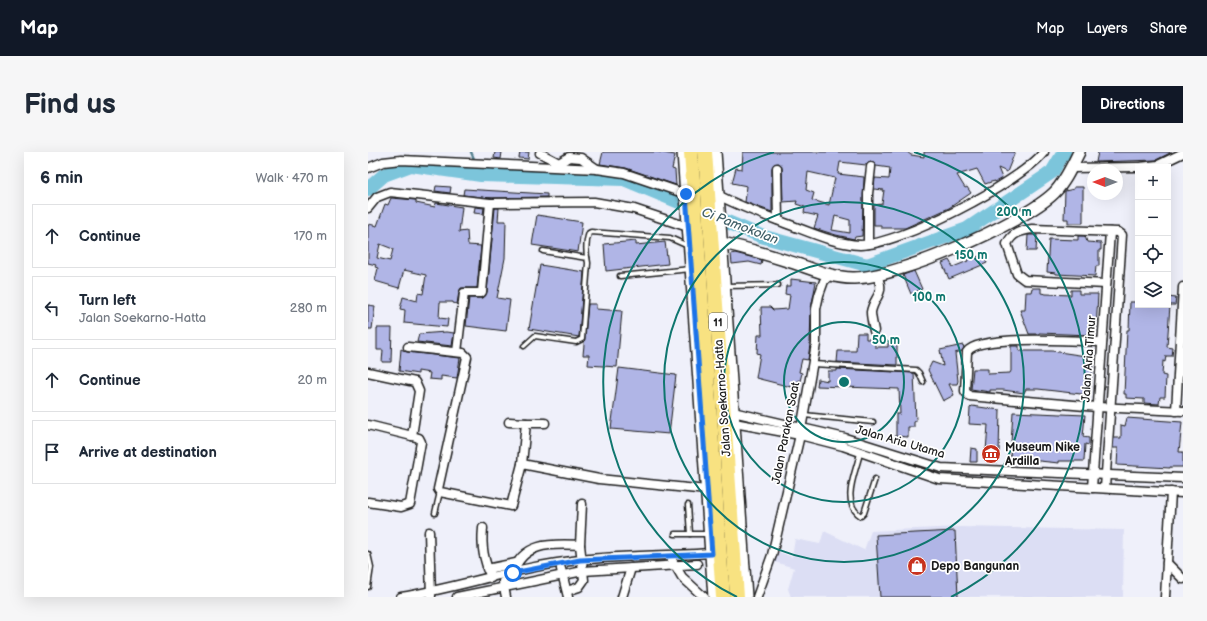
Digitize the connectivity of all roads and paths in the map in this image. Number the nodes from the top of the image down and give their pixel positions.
1 (705, 152) edge
2 (715, 152) edge
3 (1044, 152) edge
4 (1080, 152) edge
5 (540, 153) dead end
6 (1183, 154) edge
7 (686, 156) edge
8 (1160, 164) edge
9 (871, 167) dead end
10 (1135, 167) edge
11 (368, 168) edge
12 (777, 168) dead end
13 (1071, 168) junction
14 (597, 169) junction
15 (690, 196) junction
16 (490, 203) junction
17 (715, 204) junction
18 (368, 208) edge
19 (778, 220) junction
20 (691, 223) junction
21 (1110, 232) junction
22 (718, 236) junction
23 (868, 244) junction
24 (690, 247) junction
25 (543, 251) dead end
26 (587, 258) junction
27 (691, 269) junction
28 (830, 275) junction
29 (620, 276) dead end
30 (876, 276) junction
31 (1106, 284) junction
32 (778, 285) dead end
33 (725, 286) junction
34 (1183, 287) edge
35 (1104, 315) junction
36 (1116, 316) junction
37 (874, 331) dead end
38 (1102, 342) junction
39 (524, 346) dead end
40 (408, 347) dead end
41 (457, 352) junction
42 (812, 364) junction
43 (368, 372) edge
44 (923, 382) dead end
45 (701, 406) junction
46 (1097, 407) junction
47 (1110, 408) junction
48 (1180, 411) edge
49 (804, 415) junction
50 (731, 417) junction
51 (710, 419) junction
52 (509, 422) dead end
53 (873, 422) dead end
54 (526, 423) junction
55 (545, 423) dead end
56 (368, 425) edge
57 (801, 431) junction
58 (412, 436) junction
59 (845, 438) junction
60 (712, 445) junction
61 (843, 446) junction
62 (731, 449) junction
63 (860, 453) junction
64 (522, 464) junction
65 (941, 468) junction
66 (1094, 474) junction
67 (1106, 475) junction
68 (1183, 478) edge
69 (875, 479) dead end
70 (939, 479) junction
71 (1092, 488) junction
72 (1105, 488) junction
73 (707, 490) junction
74 (440, 492) junction
75 (1171, 492) junction
76 (1183, 493) edge
77 (368, 502) edge
78 (582, 504) dead end
79 (688, 505) dead end
80 (435, 513) dead end
81 (483, 528) dead end
82 (428, 532) dead end
83 (676, 534) dead end
84 (690, 534) junction
85 (710, 534) junction
86 (580, 545) junction
87 (734, 545) junction
88 (368, 554) edge
89 (712, 554) junction
90 (671, 556) junction
91 (580, 560) junction
92 (516, 563) junction
93 (558, 563) junction
94 (1167, 563) junction
95 (673, 564) junction
96 (697, 564) dead end
97 (631, 568) junction
98 (744, 568) junction
99 (487, 569) junction
100 (583, 571) junction
101 (513, 573) junction
102 (562, 574) junction
103 (502, 575) junction
104 (491, 578) junction
105 (1183, 579) edge
106 (504, 586) junction
107 (368, 587) edge
108 (568, 594) edge
109 (431, 595) edge
110 (401, 597) edge
111 (457, 597) edge
112 (506, 597) edge
113 (622, 597) edge
114 (704, 597) edge
115 (714, 597) edge
116 (723, 597) edge
117 (737, 597) edge
118 (746, 597) edge
119 (757, 597) edge
120 (1165, 597) edge

1 - 17 highway, Jalan Soekarno-Hatta / 11
2 - 17 main road
3 - 23 street
4 - 13 main road
5 - 14 street
6 - 8 street
7 - 15 highway, Jalan Soekarno-Hatta / 11
9 - 23 street
10 - 13 street
11 - 14 street
12 - 19 street
13 - 30 main road
14 - 15 street
15 - 20 highway, Jalan Soekarno-Hatta / 11
16 - 18 street
16 - 20 street
16 - 41 street
17 - 19 street
17 - 22 highway, Jalan Soekarno-Hatta / 11
19 - 23 street
20 - 24 main road, Jalan Soekarno-Hatta
20 - 51 highway, Jalan Soekarno-Hatta / 11
21 - 31 street, Jalan Aria Timur
21 - 31 street
21 - 36 street, Jalan Aria Timur
22 - 28 main road
22 - 33 main road, Jalan Soekarno-Hatta
22 - 50 highway, Jalan Soekarno-Hatta / 11
24 - 26 lane
24 - 27 main road, Jalan Soekarno-Hatta
25 - 26 lane
26 - 39 lane
27 - 29 lane
27 - 45 main road, Jalan Soekarno-Hatta
28 - 30 main road
28 - 42 street, Jalan Parakan Saat
30 - 37 street
31 - 35 street, Jalan Aria Timur
32 - 33 lane
33 - 50 main road, Jalan Soekarno-Hatta
34 - 48 street
35 - 36 street
35 - 38 street, Jalan Aria Timur
36 - 47 street, Jalan Aria Timur
38 - 46 street, Jalan Aria Timur
38 - 46 street
40 - 41 street
41 - 74 street
42 - 44 lane
42 - 49 street, Jalan Parakan Saat
43 - 58 street
45 - 51 highway
45 - 73 main road, Jalan Soekarno-Hatta
46 - 47 street
46 - 66 street, Jalan Aria Timur
47 - 48 street
47 - 67 street, Jalan Aria Timur
49 - 53 lane
49 - 57 street, Jalan Parakan Saat
50 - 51 highway
50 - 57 street, Jalan Aria Utama
50 - 57 street, Jalan Aria Utama
50 - 62 highway, Jalan Soekarno-Hatta / 11
51 - 60 highway, Jalan Soekarno-Hatta / 11
52 - 54 street
54 - 55 street
54 - 64 street
56 - 58 street
57 - 59 street, Jalan Aria Utama
57 - 61 street, Jalan Aria Utama
57 - 119 street, Jalan Parakan Saat
58 - 77 street
59 - 61 street
59 - 65 street, Jalan Aria Utama
60 - 62 highway
60 - 116 highway, Jalan Soekarno-Hatta / 11
61 - 63 street, Jalan Aria Utama
62 - 87 highway, Jalan Soekarno-Hatta / 11
62 - 98 main road, Jalan Soekarno-Hatta
63 - 69 lane
63 - 70 street, Jalan Aria Utama
64 - 73 street
64 - 74 street
65 - 66 street, Jalan Aria Utama
65 - 70 street
66 - 67 street, Jalan Aria Utama
66 - 71 street, Jalan Aria Timur
67 - 68 street, Jalan Aria Utama
67 - 72 street, Jalan Aria Timur
70 - 71 street, Jalan Aria Utama
71 - 72 street, Jalan Aria Utama
72 - 75 street, Jalan Aria Utama
73 - 85 main road, Jalan Soekarno-Hatta
74 - 80 lane
75 - 76 street, Jalan Aria Utama
75 - 94 street
78 - 86 street
79 - 84 lane
81 - 99 street
82 - 109 street
83 - 84 lane
84 - 85 lane
85 - 89 main road, Jalan Soekarno-Hatta
86 - 91 street
86 - 92 street
87 - 98 highway
87 - 117 highway, Jalan Soekarno-Hatta / 11
88 - 107 lane
89 - 90 street
89 - 115 main road, Jalan Soekarno-Hatta
90 - 91 street
90 - 95 street
91 - 93 street
91 - 100 street
92 - 99 street
92 - 101 street
93 - 101 street
93 - 102 street
94 - 105 street
94 - 120 street
95 - 96 street
95 - 97 street
95 - 114 street
97 - 100 street
97 - 113 street
98 - 118 main road, Jalan Soekarno-Hatta
99 - 104 street
100 - 102 street
100 - 108 street
101 - 103 street
102 - 106 street
102 - 108 street
103 - 104 street
103 - 106 street
104 - 109 street
106 - 111 street
106 - 112 street
109 - 110 street

